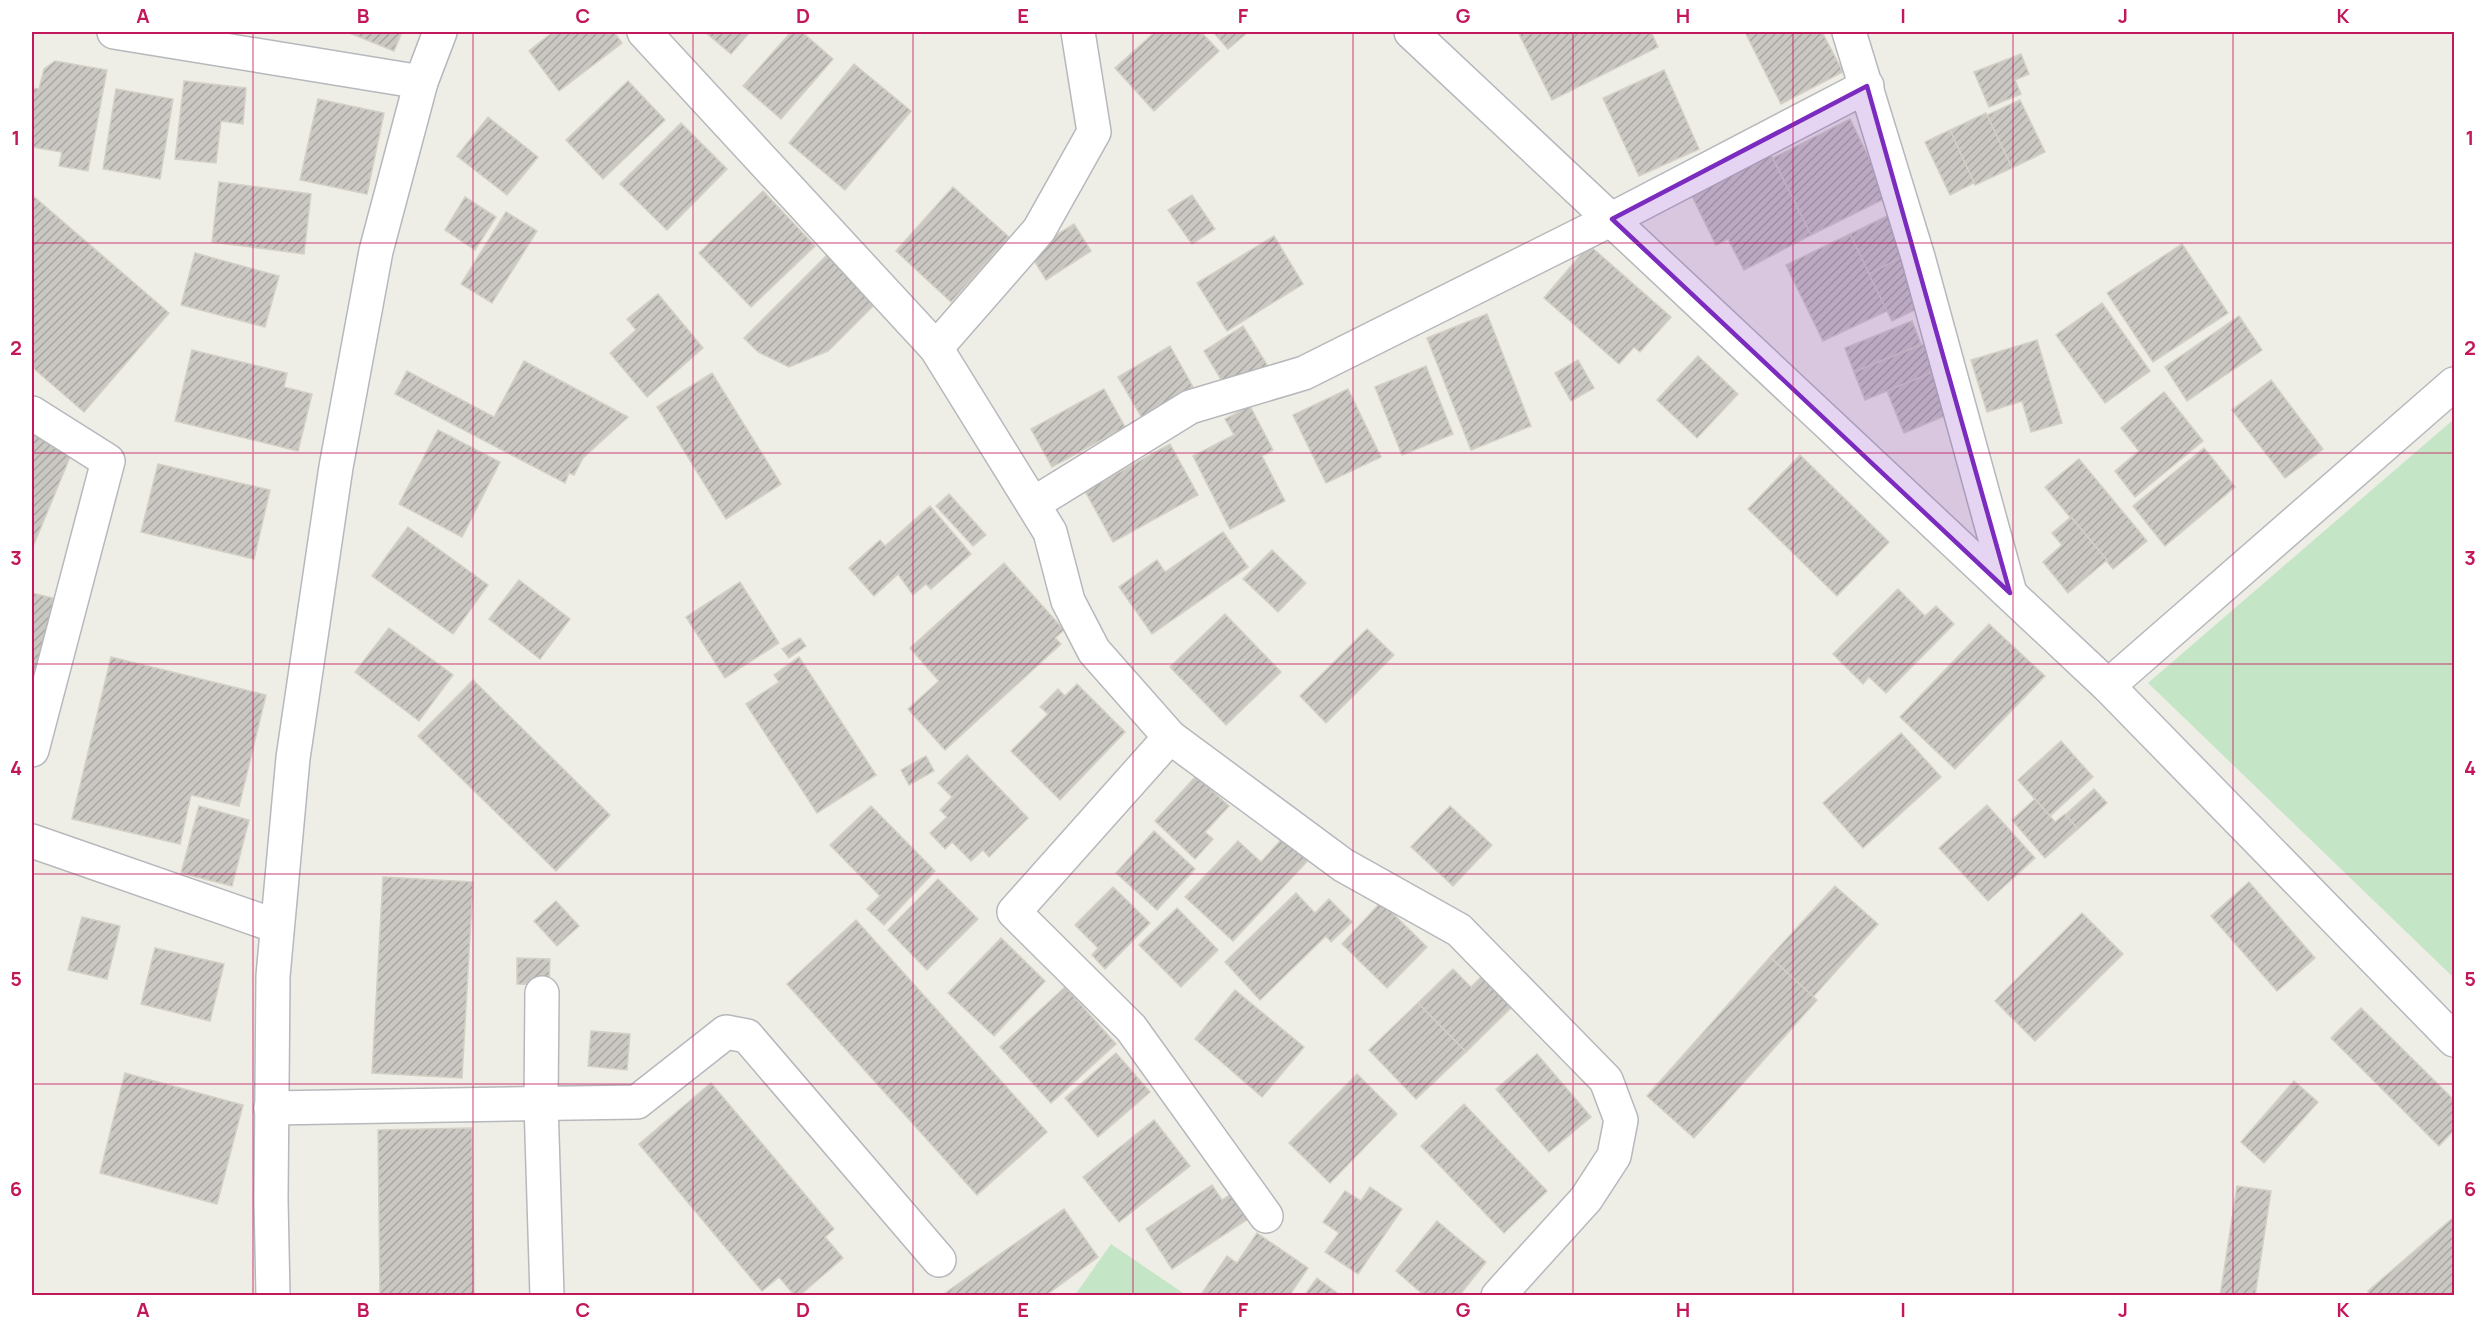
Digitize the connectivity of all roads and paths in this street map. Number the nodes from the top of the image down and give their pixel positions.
1 (114, 32) edge
2 (440, 32) edge
3 (644, 32) edge
4 (1078, 32) edge
5 (1849, 32) edge
6 (1421, 34) edge
7 (421, 82) junction
8 (1867, 86) junction
9 (1612, 219) junction
10 (936, 348) junction
11 (2454, 384) edge
12 (32, 413) edge
13 (1034, 504) junction
14 (2010, 593) junction
15 (2108, 686) junction
16 (1170, 736) junction
17 (32, 750) edge
18 (32, 841) edge
19 (276, 926) junction
20 (542, 993) dead end
21 (2454, 1040) edge
22 (541, 1103) junction
23 (271, 1108) junction
24 (1266, 1215) dead end
25 (939, 1260) dead end
26 (273, 1296) edge
27 (547, 1296) edge
28 (1498, 1296) edge

1 - 7 street
2 - 7 street
3 - 10 street
4 - 10 street
5 - 8 street
6 - 9 street
7 - 19 street
8 - 9 street
8 - 14 street
9 - 13 street
9 - 14 street
10 - 13 street
11 - 15 street
12 - 17 street
13 - 16 street
14 - 15 street
15 - 21 street
16 - 24 street
16 - 28 street
18 - 19 street
19 - 23 street
20 - 22 street
22 - 23 street
22 - 25 street
22 - 27 street
23 - 26 street

